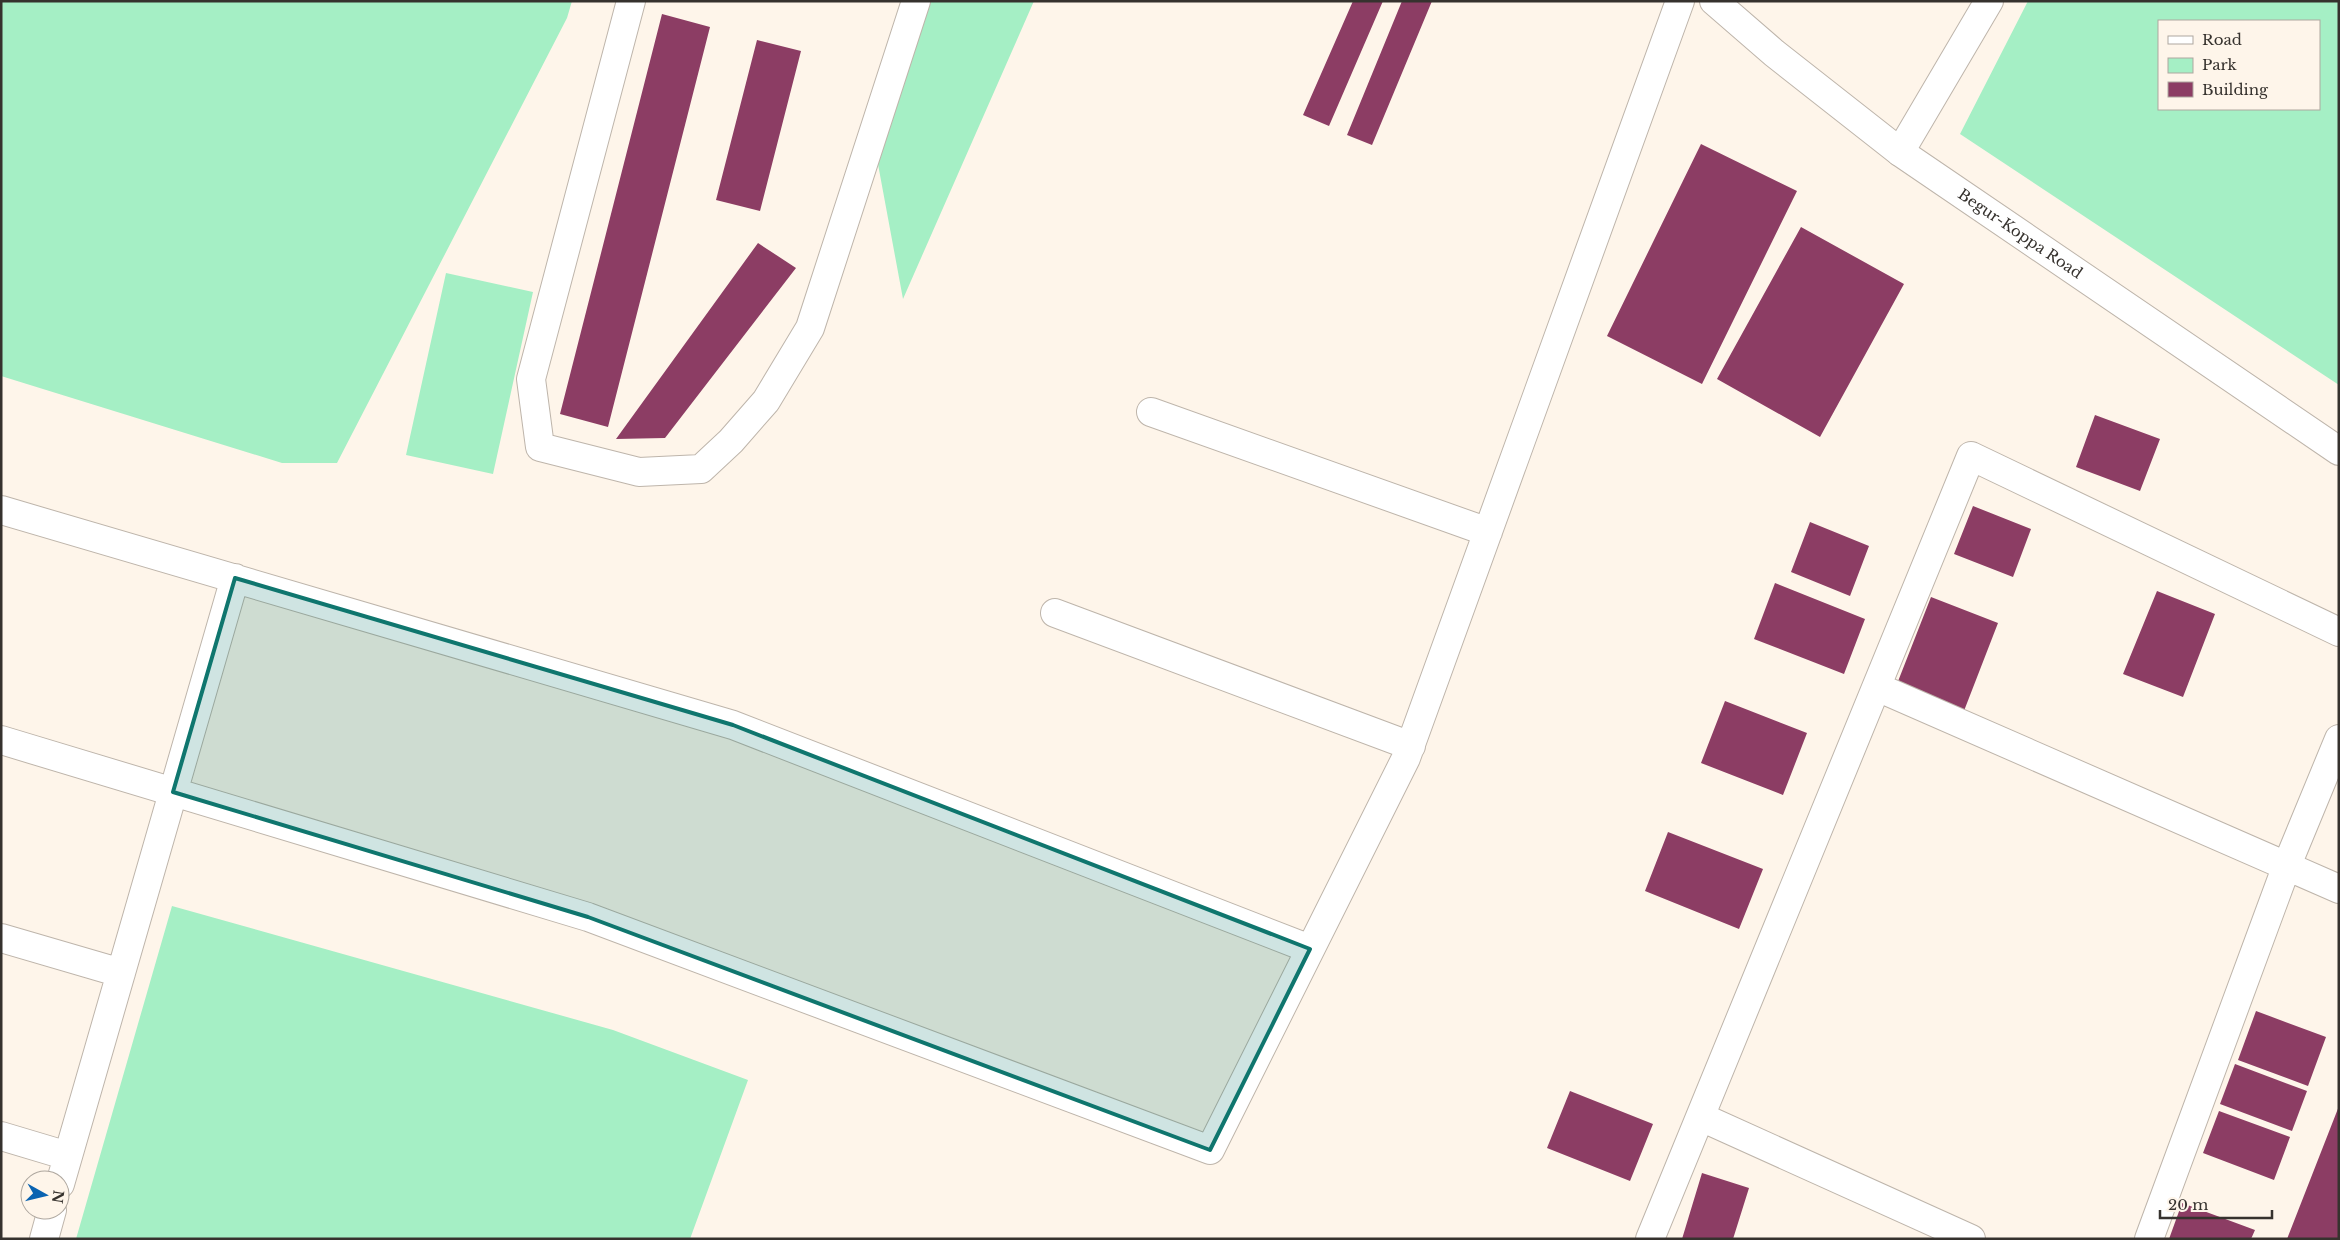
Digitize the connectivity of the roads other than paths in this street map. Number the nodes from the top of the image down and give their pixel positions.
1 (630, 1) edge
2 (916, 1) edge
3 (1680, 1) edge
4 (1714, 1) edge
5 (1989, 1) edge
6 (1900, 152) junction
7 (1151, 412) dead end
8 (2339, 451) edge
9 (1, 510) edge
10 (1488, 532) junction
11 (235, 578) junction
12 (1055, 613) dead end
13 (2339, 632) edge
14 (1877, 687) junction
15 (2339, 738) edge
16 (1, 740) edge
17 (1410, 746) junction
18 (173, 792) junction
19 (2287, 865) junction
20 (2339, 889) edge
21 (1, 938) edge
22 (1310, 949) junction
23 (121, 973) junction
24 (1701, 1118) junction
25 (1, 1136) edge
26 (68, 1156) junction
27 (64, 1170) edge
28 (49, 1220) edge
29 (44, 1239) edge
30 (1650, 1239) edge
31 (1970, 1239) edge
32 (2149, 1239) edge

1 - 2 street
3 - 10 street
4 - 6 street, Begur-Koppa Road
5 - 6 street
6 - 8 street, Begur-Koppa Road
7 - 10 street
9 - 11 street
10 - 17 street
11 - 18 street
11 - 22 street
12 - 17 street
13 - 14 street
14 - 19 street
14 - 24 street
15 - 19 street
16 - 18 street
17 - 22 street
18 - 22 street
18 - 23 street
19 - 20 street
19 - 32 street
21 - 23 street
23 - 26 street
24 - 30 street
24 - 31 street
25 - 26 street
26 - 27 street
28 - 29 street

